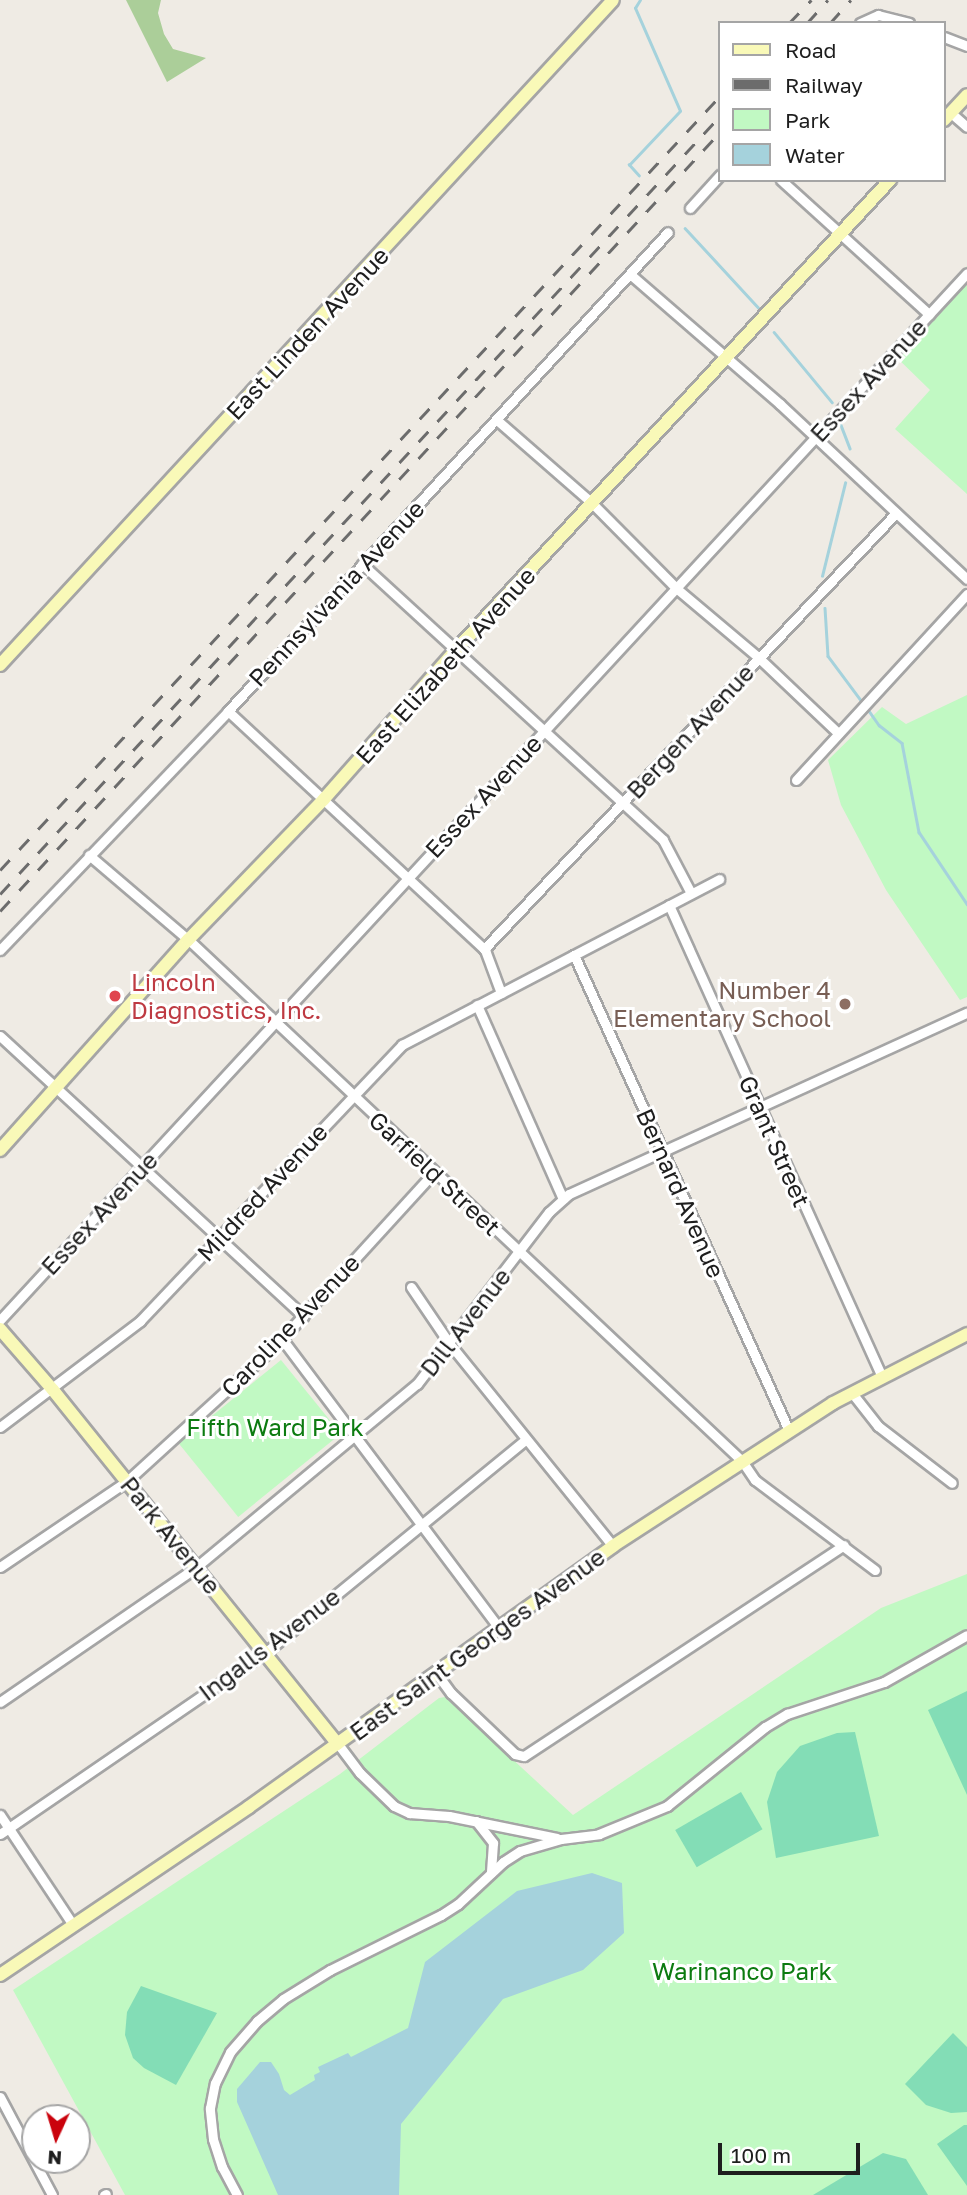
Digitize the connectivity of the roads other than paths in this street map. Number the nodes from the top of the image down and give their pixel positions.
1 (613, 0) edge
2 (864, 21) edge
3 (901, 21) edge
4 (946, 38) edge
5 (967, 47) edge
6 (967, 95) edge
7 (948, 117) edge
8 (967, 127) edge
9 (718, 176) edge
10 (783, 182) edge
11 (888, 182) edge
12 (690, 208) dead end
13 (668, 232) dead end
14 (841, 234) junction
15 (967, 273) edge
16 (630, 274) junction
17 (929, 314) junction
18 (727, 357) junction
19 (497, 420) junction
20 (814, 439) junction
21 (592, 503) junction
22 (896, 513) junction
23 (362, 564) junction
24 (967, 579) edge
25 (676, 587) junction
26 (967, 594) edge
27 (456, 650) junction
28 (758, 658) junction
29 (0, 665) edge
30 (228, 711) junction
31 (543, 732) junction
32 (838, 733) junction
33 (796, 780) dead end
34 (324, 799) junction
35 (622, 803) junction
36 (89, 855) junction
37 (410, 877) junction
38 (719, 878) dead end
39 (691, 893) junction
40 (669, 905) junction
41 (188, 940) junction
42 (484, 949) junction
43 (0, 950) edge
44 (574, 954) junction
45 (501, 993) junction
46 (477, 1005) junction
47 (967, 1013) edge
48 (275, 1022) junction
49 (0, 1036) edge
50 (56, 1090) junction
51 (353, 1095) junction
52 (760, 1107) junction
53 (0, 1150) edge
54 (663, 1151) junction
55 (140, 1168) junction
56 (434, 1172) junction
57 (563, 1199) junction
58 (219, 1238) junction
59 (519, 1251) junction
60 (411, 1287) dead end
61 (303, 1316) junction
62 (0, 1320) edge
63 (0, 1329) edge
64 (967, 1334) edge
65 (282, 1339) junction
66 (449, 1343) junction
67 (882, 1377) junction
68 (53, 1390) junction
69 (852, 1393) junction
70 (0, 1427) edge
71 (789, 1431) junction
72 (355, 1436) junction
73 (526, 1439) junction
74 (742, 1461) junction
75 (127, 1482) junction
76 (952, 1483) dead end
77 (421, 1525) junction
78 (844, 1545) junction
79 (613, 1546) junction
80 (0, 1567) edge
81 (197, 1567) junction
82 (875, 1570) dead end
83 (498, 1627) junction
84 (967, 1635) edge
85 (265, 1652) junction
86 (437, 1674) junction
87 (0, 1702) edge
88 (338, 1744) junction
89 (0, 1815) edge
90 (476, 1821) junction
91 (9, 1828) junction
92 (0, 1834) edge
93 (561, 1839) junction
94 (491, 1873) junction
95 (73, 1926) junction
96 (0, 1975) edge
97 (0, 2096) edge
98 (52, 2195) edge
99 (237, 2195) edge

1 - 29 street, East Linden Avenue
2 - 3 street
4 - 5 street
6 - 7 street
7 - 8 street
9 - 12 street
10 - 14 street
11 - 14 street, East Elizabeth Avenue
13 - 16 street, Pennsylvania Avenue
14 - 17 street
14 - 18 street, East Elizabeth Avenue
15 - 17 street, Essex Avenue
16 - 18 street
16 - 19 street, Pennsylvania Avenue
17 - 20 street, Essex Avenue
18 - 20 street
18 - 21 street, East Elizabeth Avenue
19 - 21 street
19 - 23 street, Pennsylvania Avenue
20 - 22 street
20 - 25 street, Essex Avenue
21 - 25 street
21 - 27 street, East Elizabeth Avenue
22 - 24 street
22 - 28 street, Bergen Avenue
23 - 27 street
23 - 30 street, Pennsylvania Avenue
25 - 28 street
25 - 31 street, Essex Avenue
26 - 32 street
27 - 31 street
27 - 34 street, East Elizabeth Avenue
28 - 32 street
28 - 35 street, Bergen Avenue
30 - 34 street
30 - 36 street, Pennsylvania Avenue
31 - 35 street
31 - 37 street, Essex Avenue
32 - 33 street
34 - 37 street
34 - 41 street, East Elizabeth Avenue
35 - 39 street
35 - 42 street, Bergen Avenue
36 - 41 street, Garfield Street
36 - 43 street, Pennsylvania Avenue
37 - 42 street
37 - 48 street, Essex Avenue
38 - 39 street
39 - 40 street
40 - 44 street
40 - 52 street, Grant Street
41 - 48 street, Garfield Street
41 - 50 street, East Elizabeth Avenue
42 - 45 street
44 - 45 street
44 - 54 street, Bernard Avenue
45 - 46 street, Mildred Avenue
46 - 51 street, Mildred Avenue
46 - 57 street
47 - 52 street, Dill Avenue
48 - 51 street, Garfield Street
48 - 55 street, Essex Avenue
49 - 50 street
50 - 53 street, East Elizabeth Avenue
50 - 55 street
51 - 56 street, Garfield Street
51 - 58 street, Mildred Avenue
52 - 54 street, Dill Avenue
52 - 67 street, Grant Street
54 - 57 street, Dill Avenue
54 - 71 street, Bernard Avenue
55 - 58 street
55 - 62 street, Essex Avenue
56 - 59 street, Garfield Street
56 - 61 street, Caroline Avenue
57 - 59 street, Dill Avenue
58 - 61 street
58 - 68 street, Mildred Avenue
59 - 66 street, Dill Avenue
59 - 74 street, Garfield Street
60 - 66 street
61 - 65 street, Caroline Avenue
63 - 68 street, Park Avenue
64 - 67 street, East Saint Georges Avenue
65 - 72 street
65 - 75 street, Caroline Avenue
66 - 72 street, Dill Avenue
66 - 73 street
67 - 69 street, East Saint Georges Avenue
68 - 70 street, Mildred Avenue
68 - 75 street, Park Avenue
69 - 71 street, East Saint Georges Avenue
69 - 76 street
71 - 74 street, East Saint Georges Avenue
72 - 77 street
72 - 81 street, Dill Avenue
73 - 77 street, Ingalls Avenue
73 - 79 street
74 - 78 street, Garfield Street
74 - 79 street, East Saint Georges Avenue
75 - 80 street, Caroline Avenue
75 - 81 street, Park Avenue
77 - 83 street
77 - 85 street, Ingalls Avenue
78 - 82 street, Garfield Street
78 - 86 street
79 - 83 street, East Saint Georges Avenue
81 - 85 street, Park Avenue
81 - 87 street, Dill Avenue
83 - 86 street, East Saint Georges Avenue
84 - 93 street
85 - 88 street, Park Avenue
85 - 91 street, Ingalls Avenue
86 - 88 street, East Saint Georges Avenue
88 - 90 street
88 - 95 street, East Saint Georges Avenue
89 - 91 street
90 - 93 street
90 - 94 street
91 - 92 street, Ingalls Avenue
91 - 95 street
93 - 94 street
94 - 99 street
95 - 96 street, East Saint Georges Avenue
97 - 98 street

